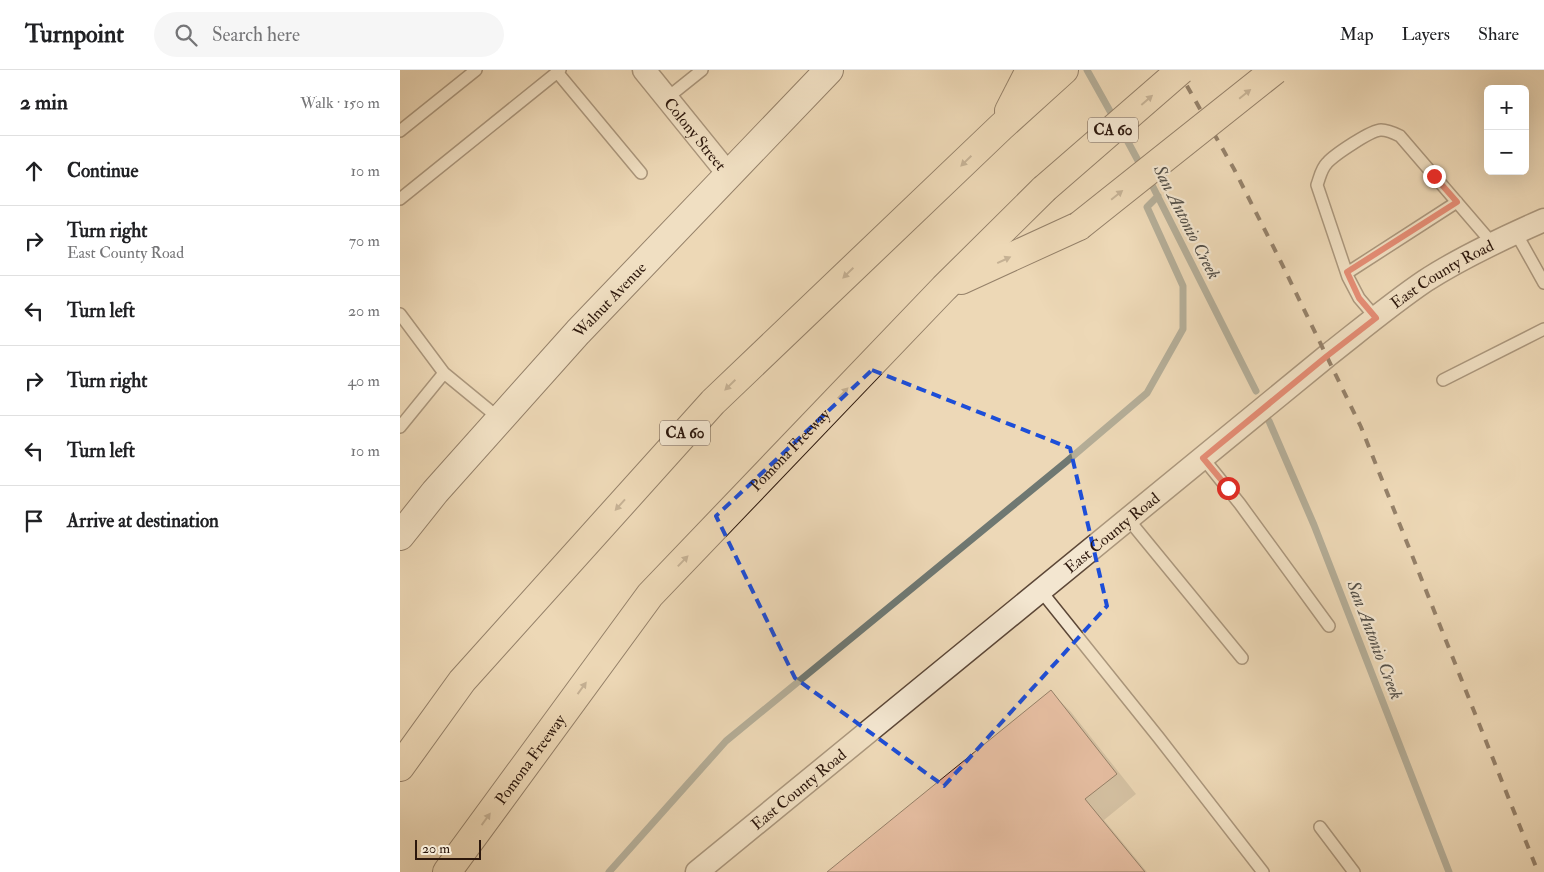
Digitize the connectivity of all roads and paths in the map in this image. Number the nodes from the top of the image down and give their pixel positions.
1 (476, 70) edge
2 (644, 70) edge
3 (702, 70) edge
4 (829, 70) edge
5 (1030, 70) edge
6 (1064, 70) edge
7 (1181, 70) edge
8 (1275, 70) edge
9 (558, 71) edge
10 (667, 98) junction
11 (1001, 127) junction
12 (400, 131) edge
13 (641, 173) dead end
14 (728, 175) junction
15 (400, 199) edge
16 (1457, 202) junction
17 (1544, 220) edge
18 (1516, 232) junction
19 (1492, 243) junction
20 (1347, 272) junction
21 (1544, 283) edge
22 (944, 288) junction
23 (400, 314) edge
24 (1376, 318) junction
25 (1544, 329) edge
26 (444, 373) junction
27 (1443, 380) dead end
28 (500, 419) junction
29 (400, 427) edge
30 (1203, 458) junction
31 (1128, 519) junction
32 (400, 536) edge
33 (1040, 590) junction
34 (1329, 626) dead end
35 (1242, 658) dead end
36 (400, 768) edge
37 (1320, 827) dead end
38 (447, 872) edge
39 (697, 872) edge
40 (1263, 872) edge
41 (1354, 872) edge

1 - 12 lane
2 - 10 street, Colony Street
3 - 10 lane
4 - 14 street, Walnut Avenue
5 - 11 highway
6 - 11 highway, CA 60
22 -> 7 highway, Pomona Freeway / CA 60, bridge
22 -> 8 highway, bridge
9 - 13 lane
9 - 15 lane
10 - 14 street, Colony Street
11 -> 36 highway, CA 60
14 - 28 street, Walnut Avenue
16 - 19 lane
16 - 20 lane
16 - 20 lane
17 - 18 street, East County Road
18 - 19 street, East County Road
18 - 21 lane
19 - 24 street, East County Road
20 - 24 lane
38 -> 22 highway, Pomona Freeway / CA 60
23 - 26 lane
24 - 30 street, East County Road
25 - 27 lane
26 - 28 lane
26 - 29 lane
28 - 32 street, Walnut Avenue
30 - 31 street, East County Road
30 - 34 lane
31 - 33 street, East County Road
31 - 35 lane
33 - 39 street, East County Road
33 - 40 lane
37 - 41 lane

